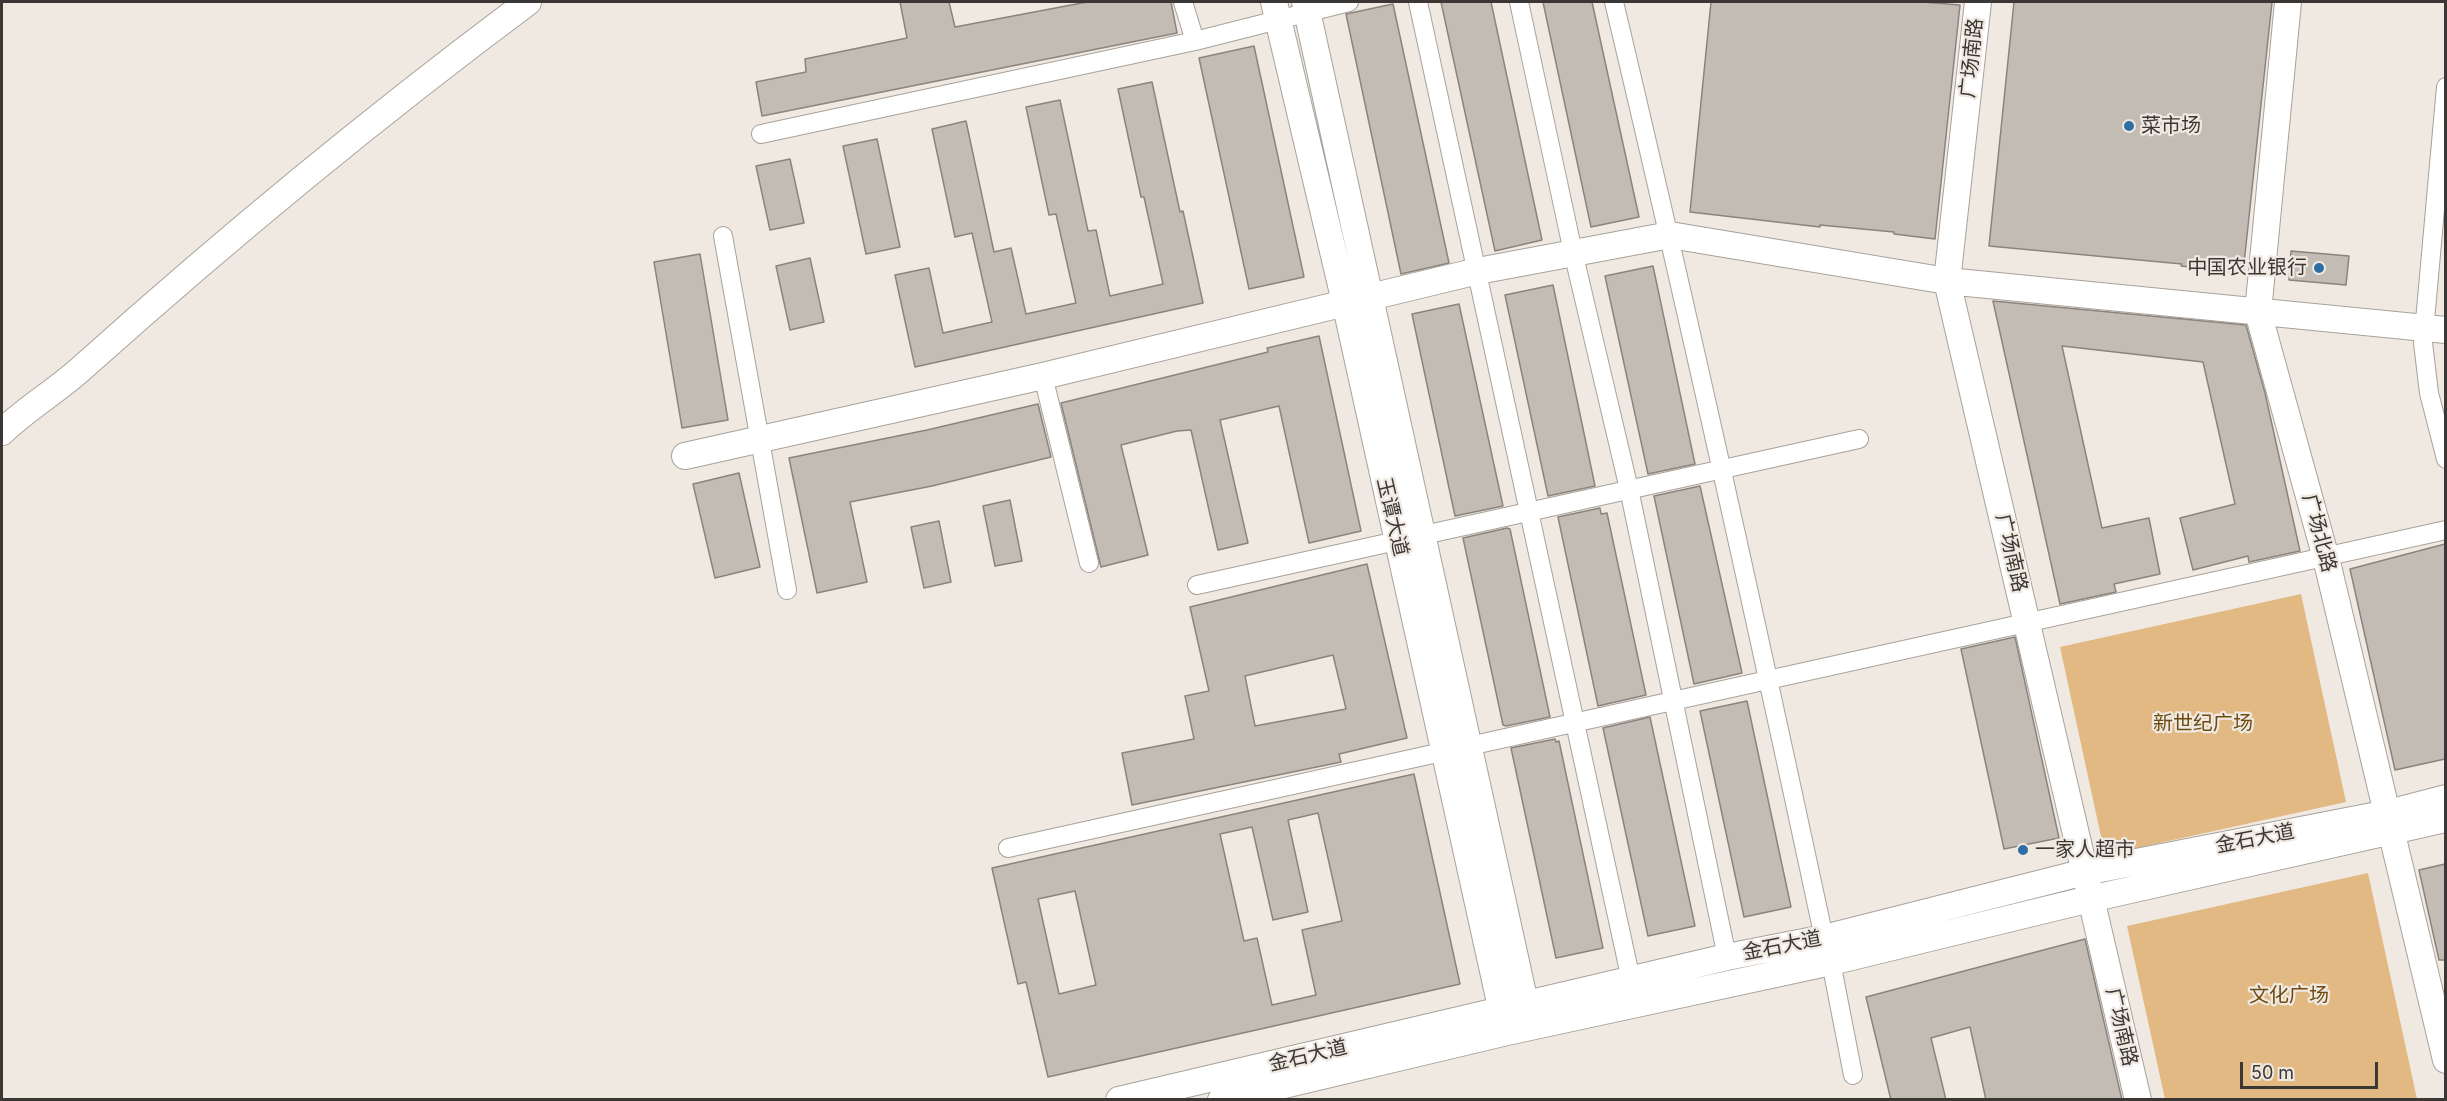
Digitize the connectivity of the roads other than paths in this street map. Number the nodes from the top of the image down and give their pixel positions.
1 (528, 2) edge
2 (1183, 2) edge
3 (1349, 2) edge
4 (1418, 2) edge
5 (1520, 2) edge
6 (1614, 2) edge
7 (1978, 2) edge
8 (2288, 2) edge
9 (1306, 7) edge
10 (1276, 11) edge
11 (1195, 41) junction
12 (2445, 87) edge
13 (761, 134) dead end
14 (1670, 235) junction
15 (723, 237) dead end
16 (1574, 252) junction
17 (1478, 271) junction
18 (1947, 281) junction
19 (1370, 295) junction
20 (1345, 302) junction
21 (2258, 312) junction
22 (2435, 329) edge
23 (1043, 376) junction
24 (2, 432) edge
25 (1859, 439) dead end
26 (760, 440) junction
27 (685, 456) dead end
28 (2445, 459) edge
29 (1722, 469) junction
30 (1629, 489) junction
31 (1529, 512) junction
32 (2445, 530) edge
33 (1409, 538) junction
34 (2326, 558) junction
35 (1089, 563) dead end
36 (1197, 585) dead end
37 (787, 590) dead end
38 (1769, 680) junction
39 (1675, 701) junction
40 (1577, 723) junction
41 (1458, 749) junction
42 (2445, 798) edge
43 (2445, 819) edge
44 (2390, 823) junction
45 (1008, 848) dead end
46 (2085, 872) junction
47 (2090, 899) junction
48 (1828, 950) junction
49 (1727, 957) junction
50 (1631, 980) junction
51 (2441, 1014) edge
52 (1516, 1019) junction
53 (2445, 1060) edge
54 (1853, 1075) dead end
55 (1119, 1100) edge
56 (1221, 1100) edge
57 (2138, 1100) edge

1 - 24 street
2 - 11 street
3 - 9 street
4 - 17 street
5 - 16 street
6 - 14 street
7 - 18 street, 广场南路
8 - 21 street, 广场北路
9 - 10 street
9 - 19 street, 玉谭大道
10 - 11 street
10 - 20 street, 玉谭大道
11 - 13 street
12 - 22 street
14 - 16 street
14 - 18 street
14 - 29 street
15 - 26 street
16 - 17 street
16 - 30 street
17 - 19 street
17 - 31 street
18 - 21 street
18 - 46 street, 广场南路
19 - 20 street
19 - 33 street, 玉谭大道
20 - 23 street
20 - 33 street, 玉谭大道
21 - 22 street
21 - 34 street, 广场北路
22 - 28 street
23 - 26 street
23 - 35 street
25 - 29 street
26 - 27 street
26 - 37 street
29 - 30 street
29 - 38 street
30 - 31 street
30 - 39 street
31 - 33 street
31 - 40 street
32 - 34 street
33 - 36 street
33 - 41 street, 玉谭大道
34 - 38 street
34 - 44 street, 广场北路
38 - 39 street
38 - 48 street
39 - 40 street
39 - 49 street
40 - 41 street
40 - 50 street
41 - 45 street
41 - 52 street, 玉谭大道
42 - 44 street, 金石大道
43 - 44 street, 金石大道
44 - 46 street, 金石大道
44 - 47 street, 金石大道
44 - 51 street, 广场北路
46 - 47 street, 广场南路
46 - 48 street, 金石大道
47 - 48 street, 金石大道
47 - 57 street, 广场南路
48 - 49 street, 金石大道
48 - 52 street, 金石大道
48 - 54 street
49 - 50 street, 金石大道
50 - 52 street, 金石大道
51 - 53 street, 广场北路
52 - 55 street, 金石大道
52 - 56 street, 金石大道

